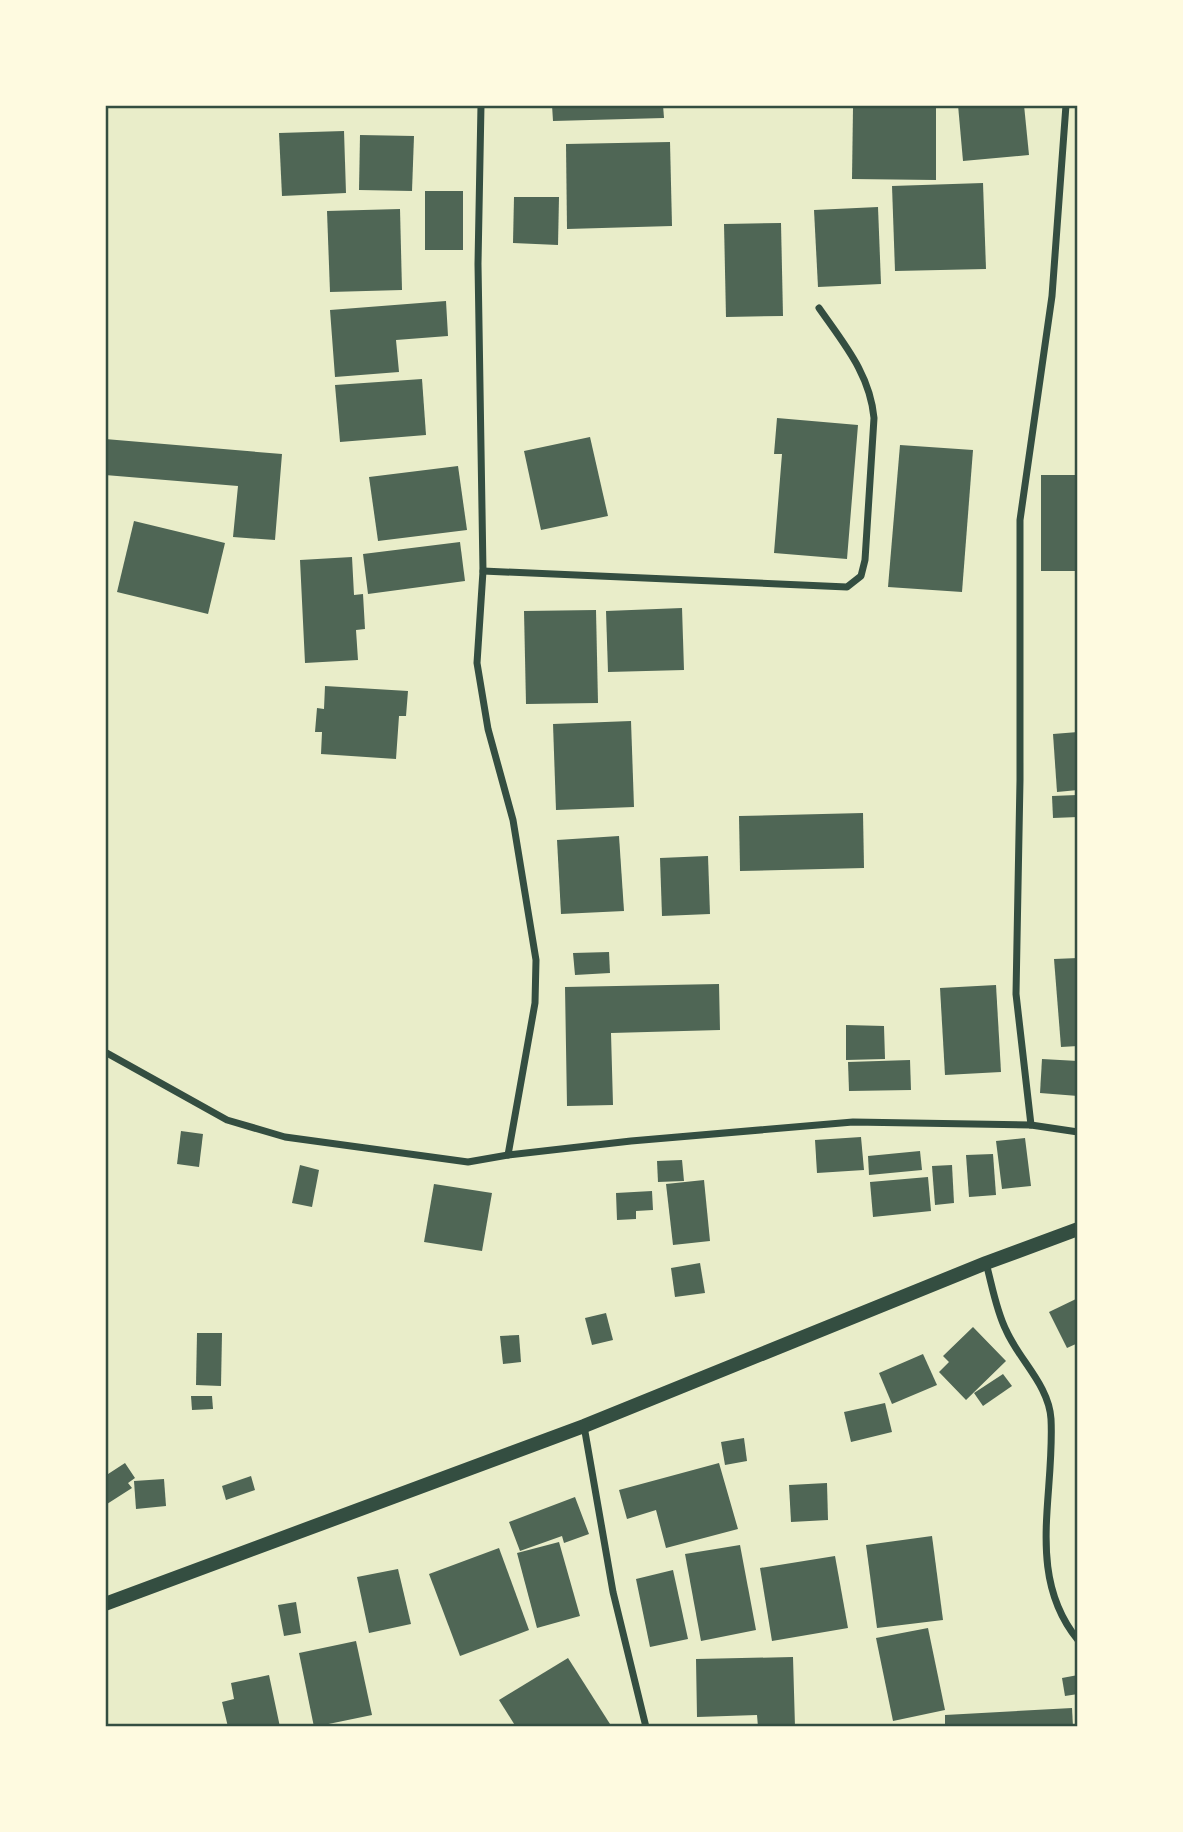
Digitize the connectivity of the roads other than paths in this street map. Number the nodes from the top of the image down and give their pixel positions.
1 (481, 105) edge
2 (1066, 105) edge
3 (819, 309) dead end
4 (483, 571) junction
5 (105, 1052) edge
6 (1031, 1125) junction
7 (1078, 1132) edge
8 (508, 1155) junction
9 (1078, 1229) edge
10 (986, 1264) junction
11 (584, 1426) junction
12 (105, 1604) edge
13 (1078, 1640) edge
14 (646, 1727) edge

1 - 4 street
2 - 6 street
3 - 4 street
4 - 8 street
5 - 8 street
6 - 7 street
6 - 8 street
9 - 10 main road
10 - 11 main road
10 - 13 street
11 - 12 main road
11 - 14 street

